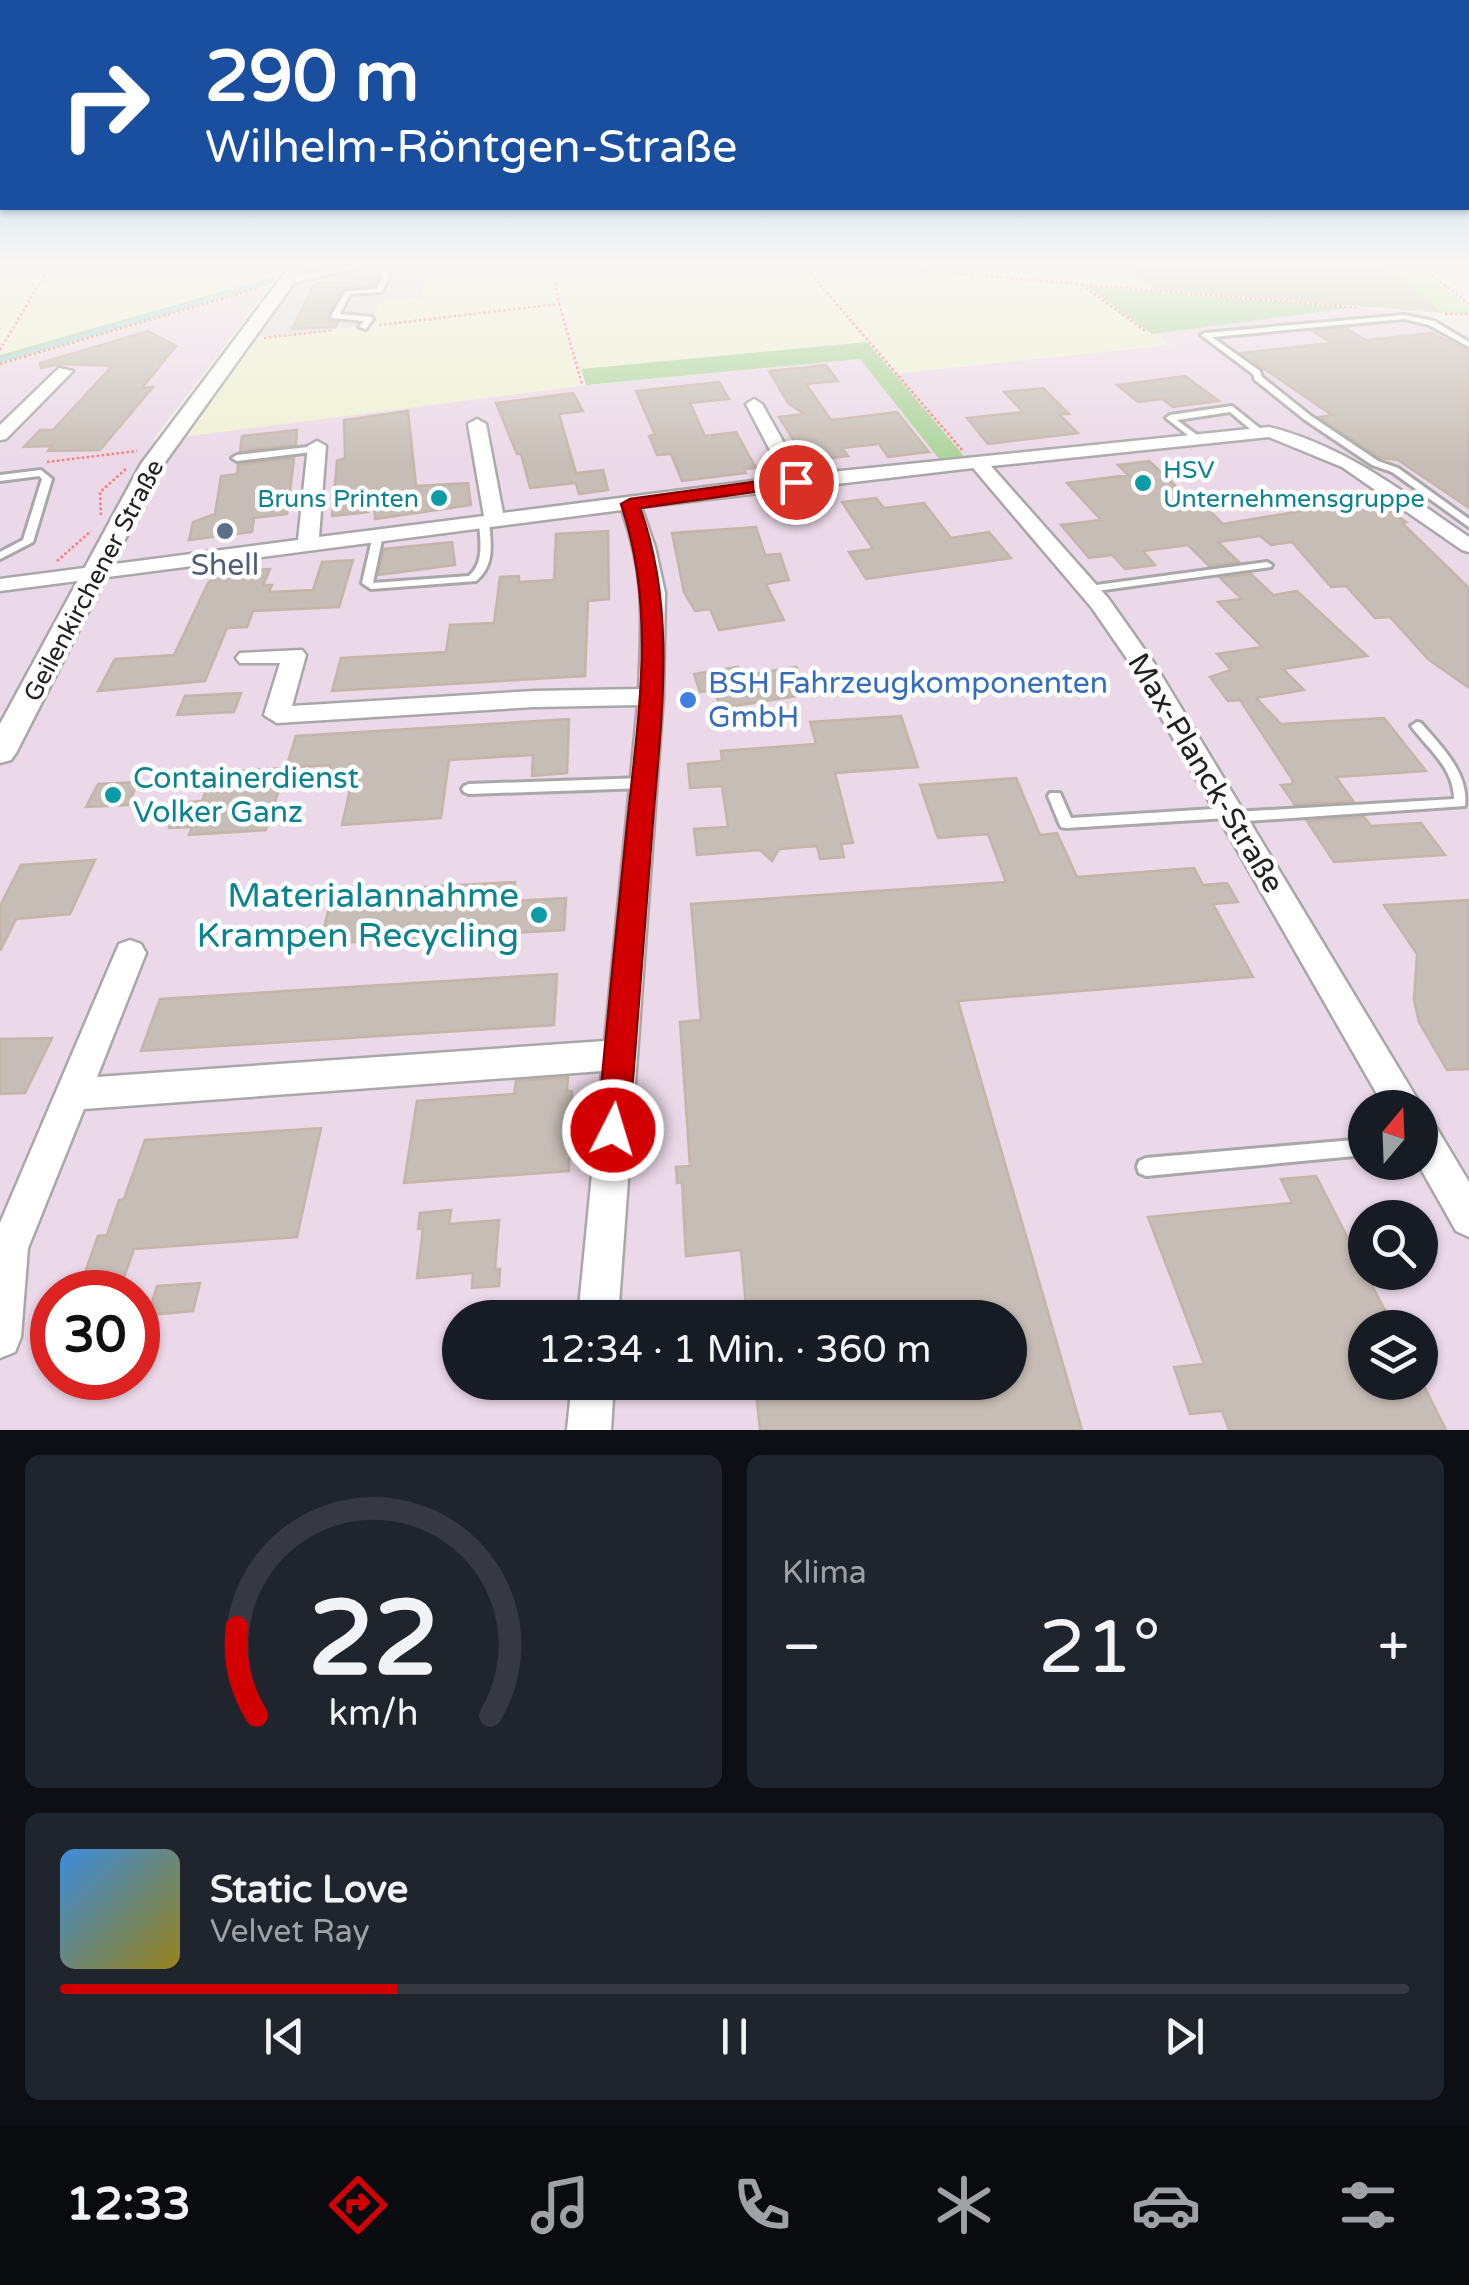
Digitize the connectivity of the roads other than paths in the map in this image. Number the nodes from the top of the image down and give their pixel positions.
1 (246, 333) edge
2 (1229, 333) edge
3 (64, 371) dead end
4 (754, 404) dead end
5 (477, 424) dead end
6 (1259, 432) junction
7 (0, 435) edge
8 (1194, 437) junction
9 (317, 448) joint
10 (238, 458) dead end
11 (974, 460) junction
12 (0, 478) edge
13 (796, 482) junction
14 (630, 504) junction
15 (489, 521) junction
16 (378, 536) junction
17 (1466, 536) edge
18 (308, 544) junction
19 (0, 556) edge
20 (1267, 566) dead end
21 (96, 572) junction
22 (0, 585) edge
23 (1088, 589) junction
24 (248, 658) dead end
25 (651, 697) junction
26 (1417, 726) dead end
27 (0, 754) edge
28 (644, 783) junction
29 (469, 789) dead end
30 (1055, 796) dead end
31 (1232, 815) junction
32 (130, 953) dead end
33 (619, 1055) junction
34 (1393, 1090) edge
35 (73, 1094) junction
36 (1348, 1149) edge
37 (1438, 1165) edge
38 (1146, 1167) dead end
39 (1466, 1208) edge
40 (599, 1300) edge
41 (0, 1337) edge
42 (592, 1400) edge
43 (589, 1430) edge

1 - 21 street, Geilenkirchener Straße
2 - 17 lane
3 - 7 street
4 - 13 street
5 - 15 street
6 - 8 street
6 - 8 lane
6 - 17 street
8 - 11 street
9 - 10 lane
9 - 18 street
11 - 13 street
11 - 23 street, Max-Planck-Straße
12 - 19 lane
13 - 14 street
14 - 15 street
14 - 25 street
15 - 16 street
15 - 16 lane
16 - 18 street
18 - 21 street
20 - 23 lane
21 - 22 street
21 - 27 street, Geilenkirchener Straße
23 - 31 street, Max-Planck-Straße
24 - 25 street
25 - 28 street
26 - 31 lane
28 - 29 lane
28 - 33 street
30 - 31 lane
31 - 34 street, Max-Planck-Straße
32 - 35 street
33 - 35 street
33 - 40 street
35 - 41 street
36 - 38 lane
37 - 39 street
42 - 43 street

